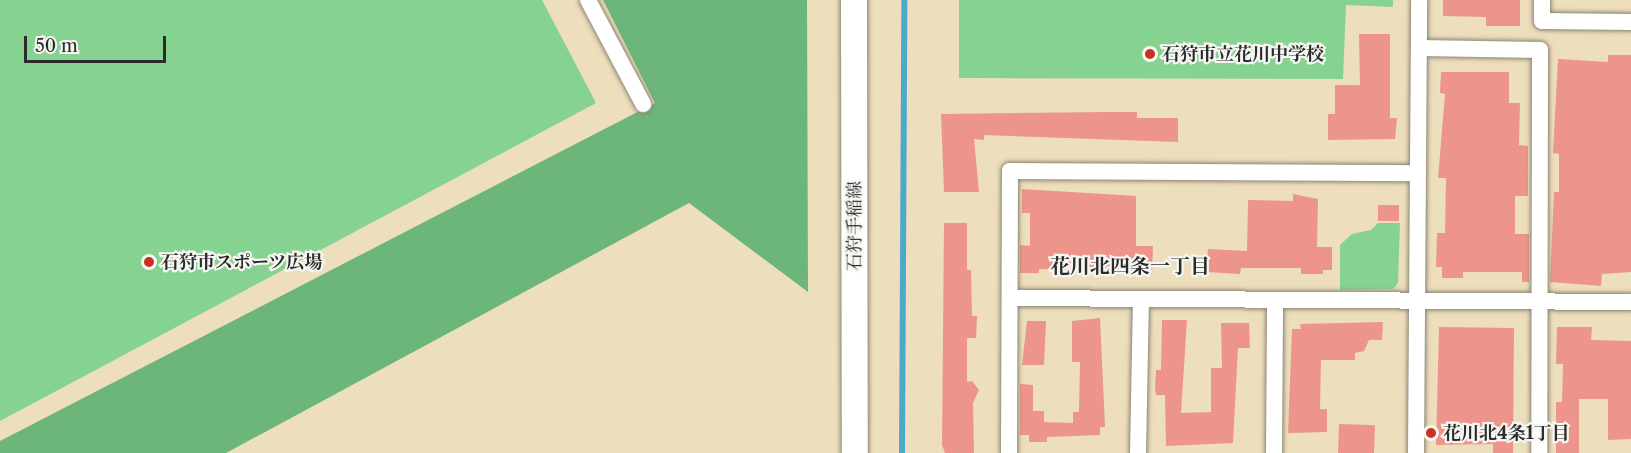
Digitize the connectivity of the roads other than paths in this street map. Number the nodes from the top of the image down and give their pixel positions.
1 (588, 0) edge
2 (854, 0) edge
3 (1419, 0) edge
4 (1542, 0) edge
5 (1631, 22) edge
6 (1419, 48) junction
7 (643, 104) dead end
8 (1418, 173) junction
9 (1011, 298) junction
10 (1141, 299) junction
11 (1275, 300) junction
12 (1418, 300) junction
13 (1539, 301) junction
14 (1631, 302) edge
15 (855, 453) edge
16 (1009, 453) edge
17 (1138, 453) edge
18 (1274, 453) edge
19 (1416, 453) edge
20 (1539, 453) edge

1 - 7 street
2 - 15 main road, 石狩手稲線
3 - 6 street
4 - 5 street
6 - 8 street
6 - 13 street
8 - 9 street
8 - 12 street
9 - 10 street
9 - 16 street
10 - 11 street
10 - 17 street
11 - 12 street
11 - 18 street
12 - 13 street
12 - 19 street
13 - 14 street
13 - 20 street

